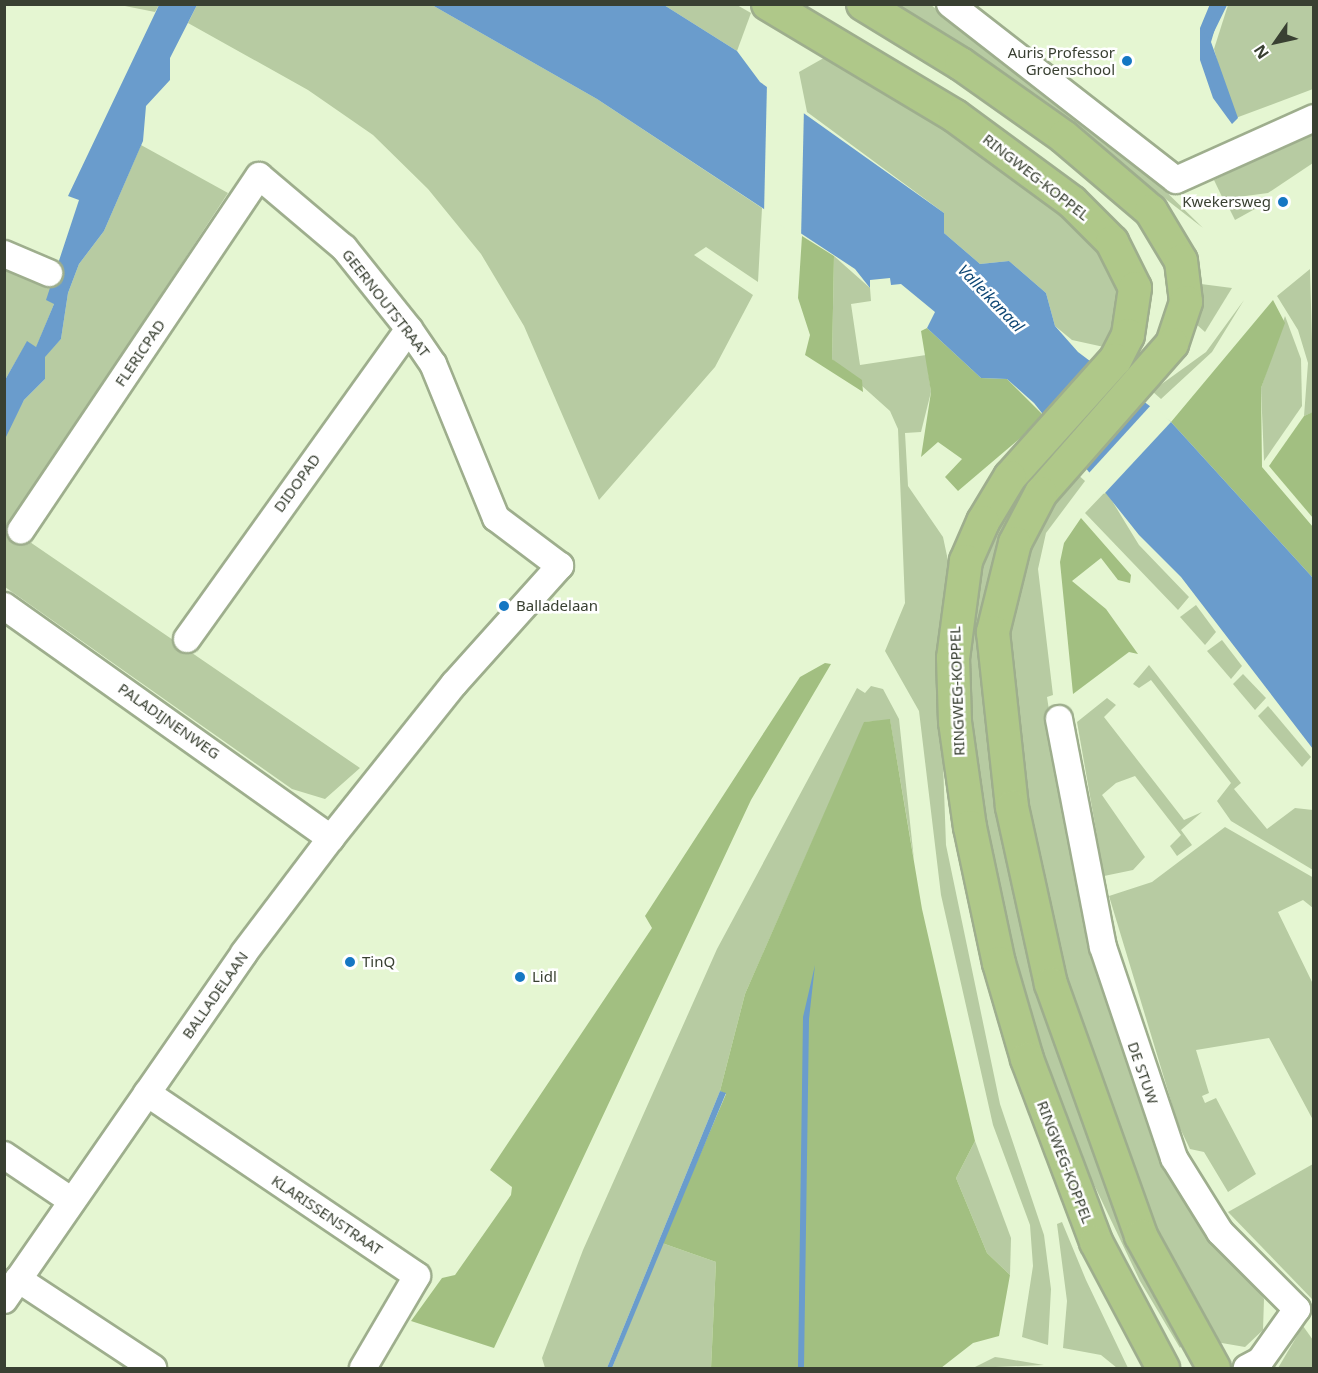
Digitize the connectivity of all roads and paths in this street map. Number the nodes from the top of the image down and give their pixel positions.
1 (768, 4) edge
2 (863, 4) edge
3 (950, 4) edge
4 (1314, 118) edge
5 (260, 176) joint
6 (4, 254) edge
7 (49, 273) dead end
8 (409, 329) junction
9 (21, 530) dead end
10 (560, 566) joint
11 (4, 606) edge
12 (187, 639) dead end
13 (1059, 718) dead end
14 (331, 838) junction
15 (147, 1093) junction
16 (4, 1155) edge
17 (72, 1201) junction
18 (11, 1289) edge
19 (153, 1368) edge
20 (363, 1368) edge
21 (1163, 1368) edge
22 (1214, 1368) edge
23 (1247, 1368) edge

1 - 21 main road, RINGWEG-KOPPEL
2 - 22 main road
3 - 4 street
5 - 8 street, GEERNOUTSTRAAT
5 - 9 street, FLERICPAD
6 - 7 street
8 - 10 street, GEERNOUTSTRAAT
8 - 12 street, DIDOPAD
10 - 14 street, BALLADELAAN
11 - 14 street, PALADIJNENWEG
13 - 23 street, DE STUW
14 - 15 street, BALLADELAAN
15 - 17 street, BALLADELAAN
15 - 20 street, KLARISSENSTRAAT
16 - 17 street
17 - 18 street, BALLADELAAN
18 - 19 street

